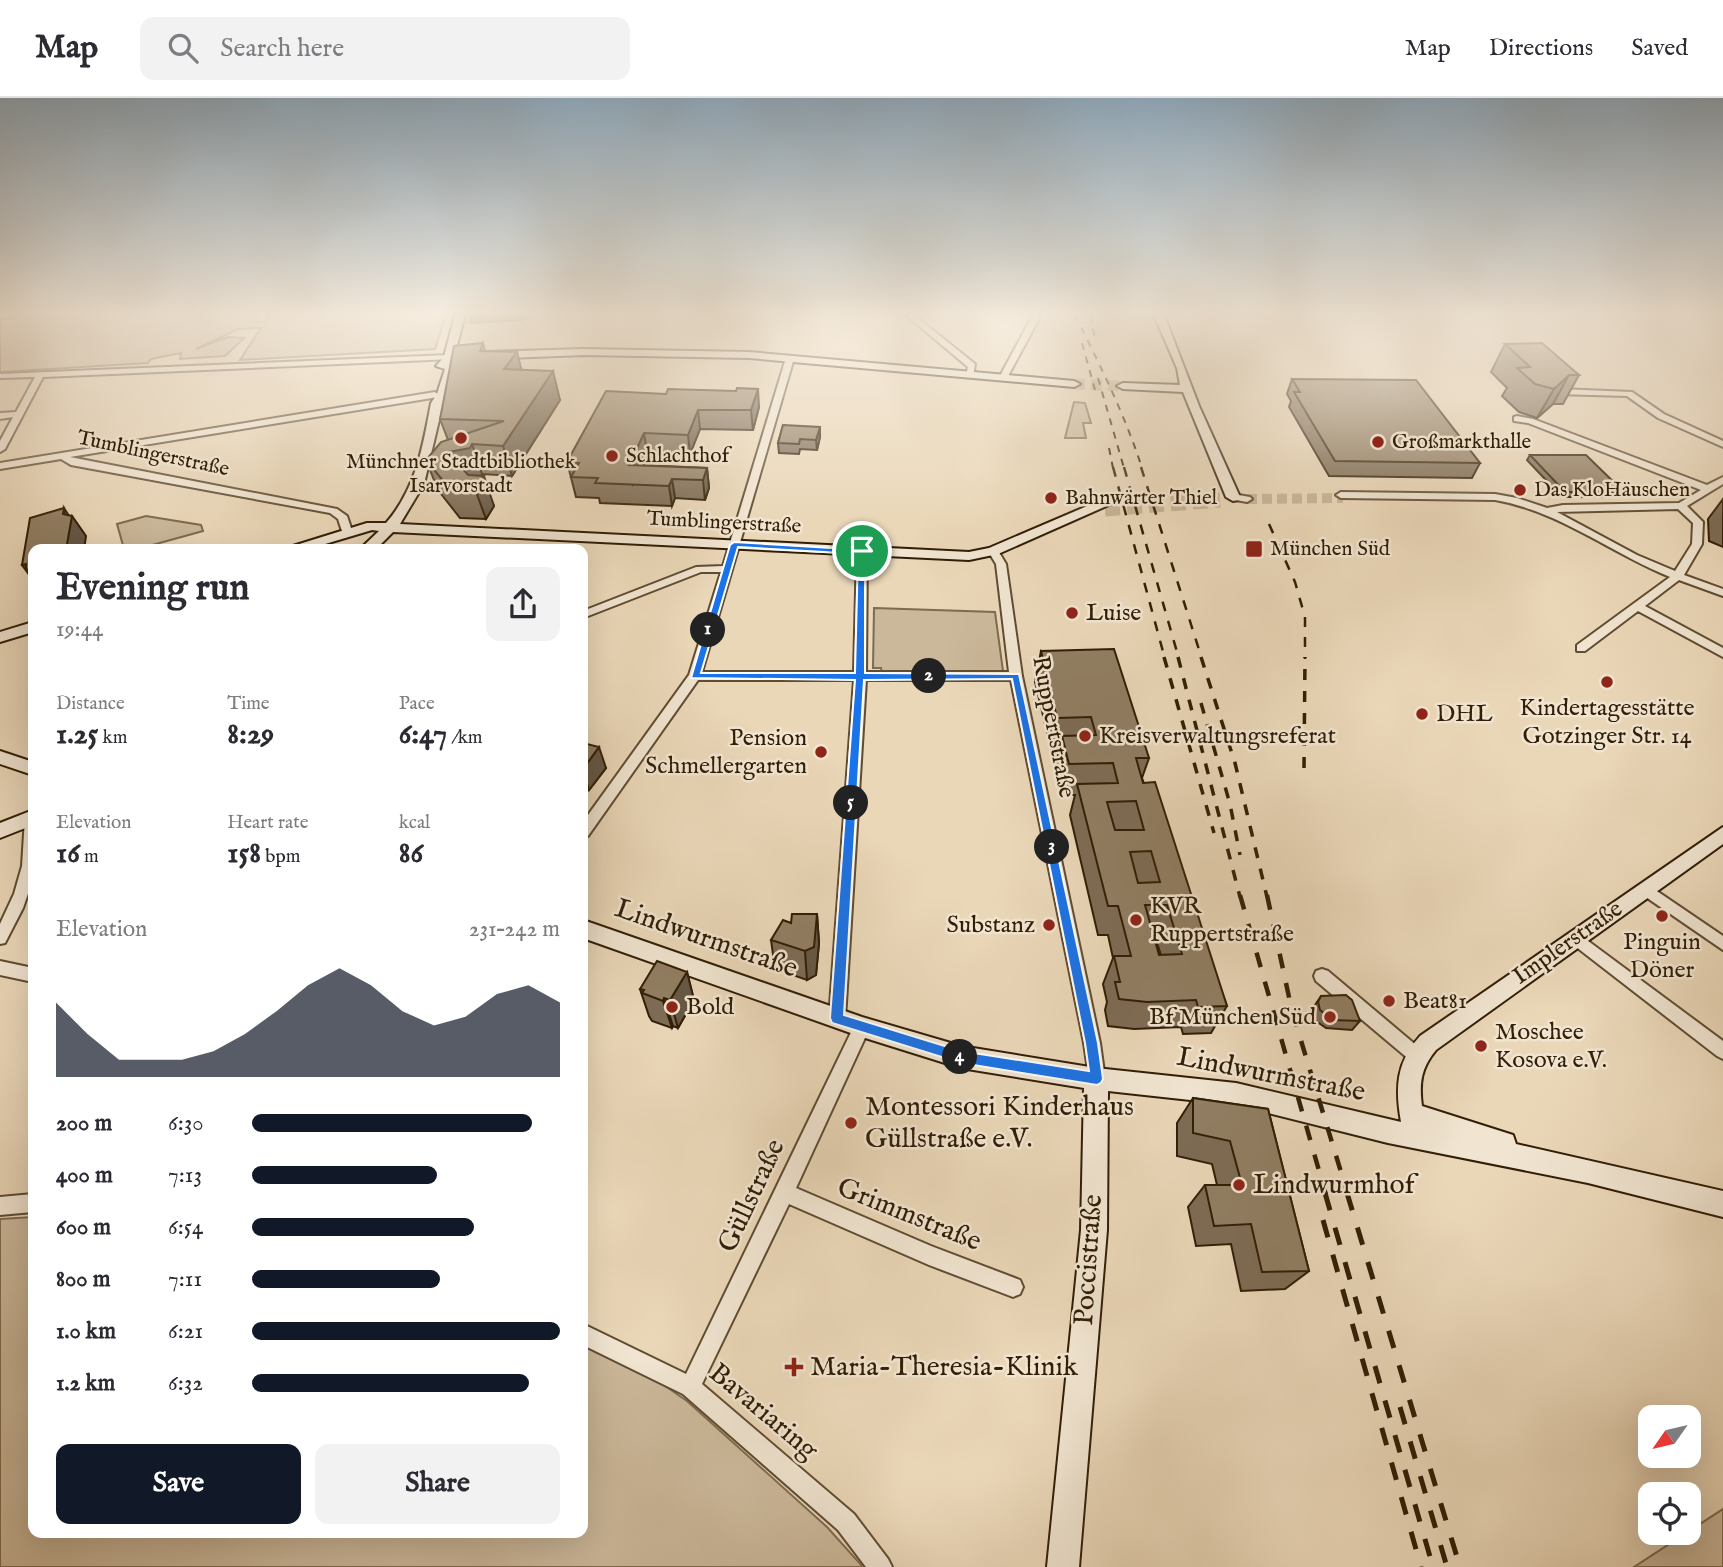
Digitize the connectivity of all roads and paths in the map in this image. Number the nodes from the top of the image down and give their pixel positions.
1 (35, 384) edge
2 (439, 384) edge
3 (782, 384) edge
4 (1069, 384) edge
5 (1074, 384) tunnel mouth
6 (1185, 384) edge
7 (1123, 386) tunnel mouth
8 (1187, 389) junction
9 (1559, 392) edge
10 (436, 399) junction
11 (18, 414) junction
12 (0, 416) edge
13 (1517, 419) dead end
14 (1723, 444) edge
15 (0, 449) edge
16 (63, 456) junction
17 (0, 466) edge
18 (1717, 486) edge
19 (1342, 496) tunnel mouth
20 (1233, 497) dead end
21 (1104, 506) tunnel mouth
22 (1681, 506) junction
23 (1548, 511) junction
24 (393, 526) junction
25 (347, 531) junction
26 (306, 544) edge
27 (373, 544) edge
28 (734, 545) junction
29 (862, 551) junction
30 (993, 551) junction
31 (726, 569) junction
32 (1678, 576) junction
33 (1723, 593) edge
34 (1639, 607) junction
35 (588, 613) edge
36 (28, 629) edge
37 (0, 638) edge
38 (1581, 648) dead end
39 (1723, 653) edge
40 (695, 676) junction
41 (1016, 676) junction
42 (860, 677) junction
43 (0, 757) edge
44 (28, 767) edge
45 (28, 820) edge
46 (588, 825) edge
47 (0, 831) edge
48 (1723, 834) edge
49 (28, 873) edge
50 (1645, 889) junction
51 (588, 931) edge
52 (0, 938) edge
53 (1576, 938) junction
54 (1723, 944) edge
55 (0, 968) edge
56 (28, 974) edge
57 (1322, 976) dead end
58 (837, 1018) junction
59 (862, 1027) junction
60 (1723, 1051) edge
61 (1417, 1056) junction
62 (1097, 1079) junction
63 (1413, 1120) junction
64 (785, 1193) junction
65 (28, 1203) edge
66 (1723, 1204) edge
67 (0, 1206) edge
68 (1013, 1287) dead end
69 (588, 1336) edge
70 (690, 1387) junction
71 (880, 1567) edge
72 (1063, 1567) edge

1 - 11 street
2 - 10 street
3 - 28 street
4 - 5 street
6 - 8 street
7 - 8 street
8 - 20 street
9 - 14 street
10 - 16 street
10 - 24 street
11 - 12 street
11 - 15 street
13 - 18 street
16 - 17 street
16 - 25 street, Tumblingerstraße
18 - 22 street
19 - 23 street
21 - 30 street, Tumblingerstraße
22 - 23 street
22 - 32 street
23 - 32 street
24 - 25 street, Tumblingerstraße
24 - 27 street
24 - 28 street, Tumblingerstraße
25 - 26 street, Tumblingerstraße
28 - 29 street, Tumblingerstraße
28 - 31 street
29 - 30 street, Tumblingerstraße
29 - 42 street
30 - 41 street, Ruppertstraße
31 - 35 street
31 - 40 street
32 - 33 street
32 - 34 street
34 - 38 street
34 - 39 street
36 - 37 street
40 - 42 street
40 - 46 street
41 - 42 street
41 - 62 street, Ruppertstraße
42 - 58 street
43 - 44 street
45 - 47 street
48 - 50 street, Implerstraße
49 - 52 street
50 - 53 street, Implerstraße
50 - 54 street
51 - 58 street, Lindwurmstraße
53 - 60 street
53 - 61 street, Implerstraße
55 - 56 street
57 - 61 street
58 - 59 street, Lindwurmstraße
59 - 62 street, Lindwurmstraße
59 - 64 street, Güllstraße
61 - 63 street
62 - 63 street, Lindwurmstraße
62 - 72 street, Poccistraße
63 - 66 street, Lindwurmstraße
64 - 68 street, Grimmstraße
64 - 70 street, Güllstraße
65 - 67 street
69 - 70 street, Bavariaring
70 - 71 street, Bavariaring

